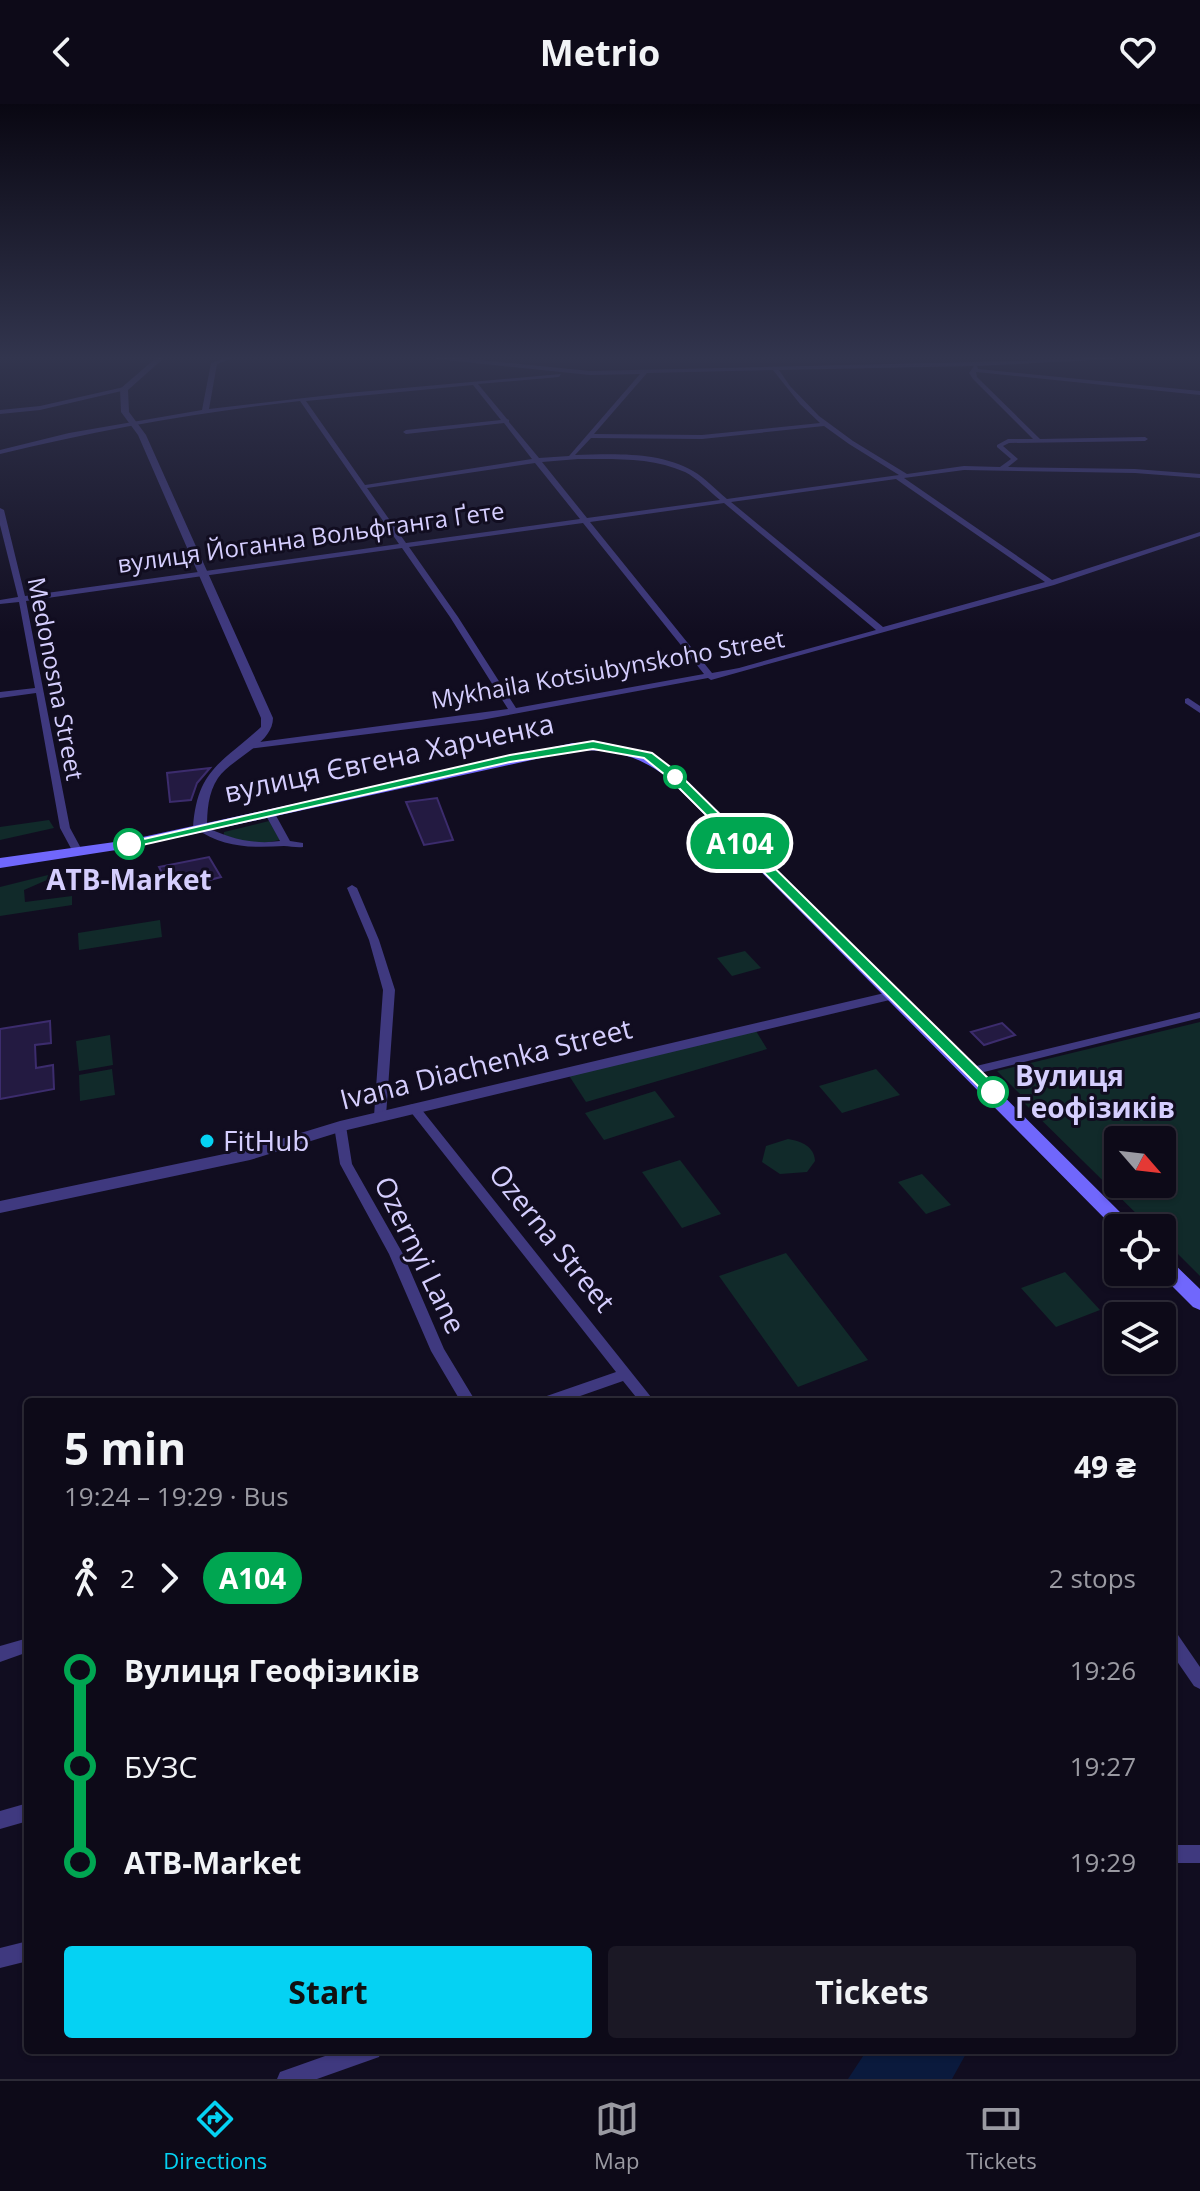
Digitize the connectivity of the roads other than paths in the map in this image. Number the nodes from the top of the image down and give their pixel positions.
1 (148, 449) edge
2 (336, 449) edge
3 (529, 449) edge
4 (578, 449) edge
5 (861, 449) edge
6 (1001, 449) edge
7 (572, 455) junction
8 (538, 460) junction
9 (1002, 468) junction
10 (1200, 476) edge
11 (901, 477) junction
12 (362, 487) junction
13 (723, 501) junction
14 (0, 510) edge
15 (585, 521) junction
16 (1200, 534) edge
17 (403, 546) junction
18 (205, 573) junction
19 (1051, 583) junction
20 (22, 599) junction
21 (0, 602) edge
22 (880, 629) junction
23 (711, 677) junction
24 (37, 690) junction
25 (0, 695) edge
26 (1188, 701) dead end
27 (513, 710) junction
28 (1200, 710) edge
29 (247, 746) junction
30 (269, 812) junction
31 (200, 828) junction
32 (286, 843) junction
33 (300, 845) dead end
34 (78, 852) junction
35 (0, 863) edge
36 (352, 888) dead end
37 (893, 995) junction
38 (1200, 1015) edge
39 (972, 1071) junction
40 (414, 1108) junction
41 (380, 1116) junction
42 (340, 1126) junction
43 (0, 1207) edge
44 (1112, 1214) edge
45 (1176, 1278) edge
46 (1200, 1302) edge
47 (625, 1374) junction
48 (467, 1398) edge
49 (557, 1398) edge
50 (645, 1398) edge
51 (24, 1646) edge
52 (1176, 1646) edge
53 (0, 1654) edge
54 (1200, 1681) edge
55 (24, 1813) edge
56 (0, 1820) edge
57 (1176, 1854) edge
58 (1200, 1854) edge
59 (24, 1952) edge
60 (0, 1958) edge
61 (360, 2054) edge
62 (287, 2079) edge

1 - 18 street
2 - 12 street
3 - 8 street
4 - 7 street
5 - 11 street
6 - 9 street
7 - 8 street
7 - 13 street
8 - 12 street
8 - 15 street
9 - 10 street, вулиця Йоганна Вольфганга Ґете
9 - 11 street, вулиця Йоганна Вольфганга Ґете
11 - 13 street, вулиця Йоганна Вольфганга Ґете
11 - 19 street
12 - 17 street
13 - 15 street, вулиця Йоганна Вольфганга Ґете
13 - 22 street
14 - 20 street, Medonosna Street
15 - 17 street, вулиця Йоганна Вольфганга Ґете
15 - 23 street
16 - 19 street, Mykhaila Kotsiubynskoho Street
17 - 18 street, вулиця Йоганна Вольфганга Ґете
17 - 27 street
18 - 20 street, вулиця Йоганна Вольфганга Ґете
18 - 29 street
19 - 22 street, Mykhaila Kotsiubynskoho Street
20 - 21 street, вулиця Йоганна Вольфганга Ґете
20 - 24 street, Medonosna Street
22 - 23 street, Mykhaila Kotsiubynskoho Street
23 - 27 street, Mykhaila Kotsiubynskoho Street
24 - 25 street
24 - 34 street, Medonosna Street
26 - 28 street
27 - 29 street, Mykhaila Kotsiubynskoho Street
29 - 31 street
30 - 31 main road, вулиця Євгена Харченка
30 - 32 street
30 - 37 main road, вулиця Євгена Харченка
31 - 32 street
31 - 34 main road, вулиця Євгена Харченка
32 - 33 street
34 - 35 main road, вулиця Євгена Харченка
36 - 41 street
37 - 39 main road, вулиця Євгена Харченка
37 - 40 street, Ivana Diachenka Street
38 - 39 street
39 - 44 main road, вулиця Євгена Харченка
40 - 41 street, Ivana Diachenka Street
40 - 47 street, Ozerna Street
41 - 42 street, Ivana Diachenka Street
42 - 43 street, Ivana Diachenka Street
42 - 48 street, Ozernyi Lane
45 - 46 main road
47 - 49 street
47 - 50 street, Ozerna Street
51 - 53 street
52 - 54 street
55 - 56 street
57 - 58 street
59 - 60 street
61 - 62 street

